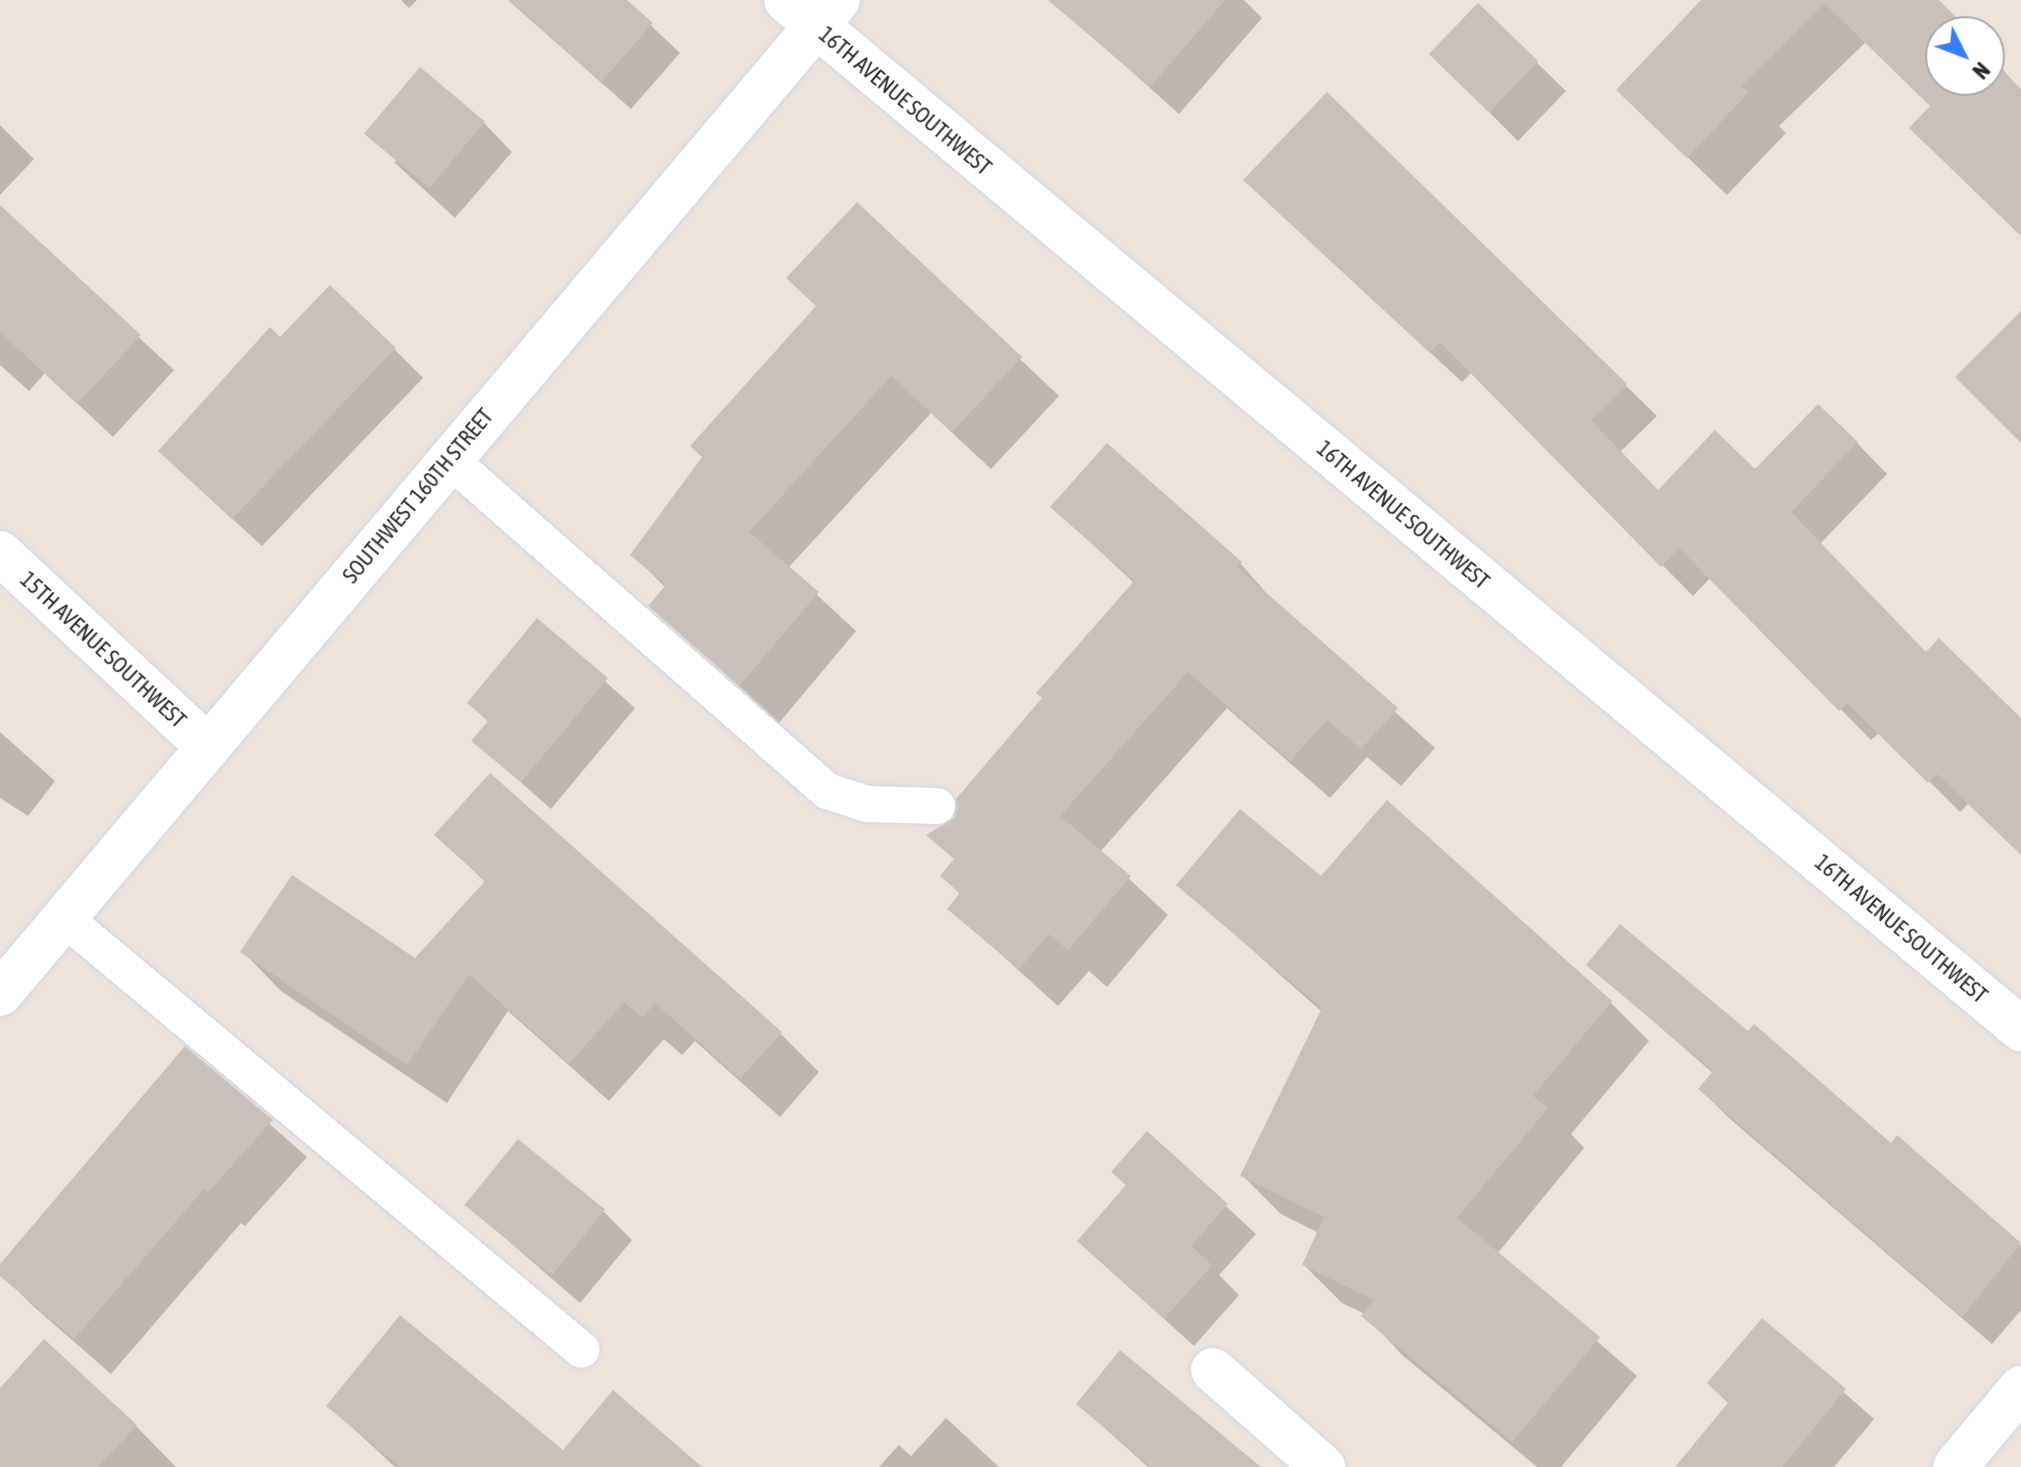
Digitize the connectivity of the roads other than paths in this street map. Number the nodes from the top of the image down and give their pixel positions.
1 (813, 8) edge
2 (449, 459) junction
3 (0, 553) edge
4 (207, 746) junction
5 (937, 806) dead end
6 (64, 918) junction
7 (0, 994) edge
8 (2021, 1029) edge
9 (582, 1350) dead end
10 (1213, 1370) dead end
11 (2021, 1388) edge
12 (1323, 1467) edge
13 (1955, 1467) edge

1 - 2 street, SOUTHWEST 160TH STREET
1 - 8 street, 16TH AVENUE SOUTHWEST
2 - 4 street, SOUTHWEST 160TH STREET
2 - 5 lane
3 - 4 street, 15TH AVENUE SOUTHWEST
4 - 6 street, SOUTHWEST 160TH STREET
6 - 7 street, SOUTHWEST 160TH STREET
6 - 9 lane
10 - 12 street
11 - 13 street

